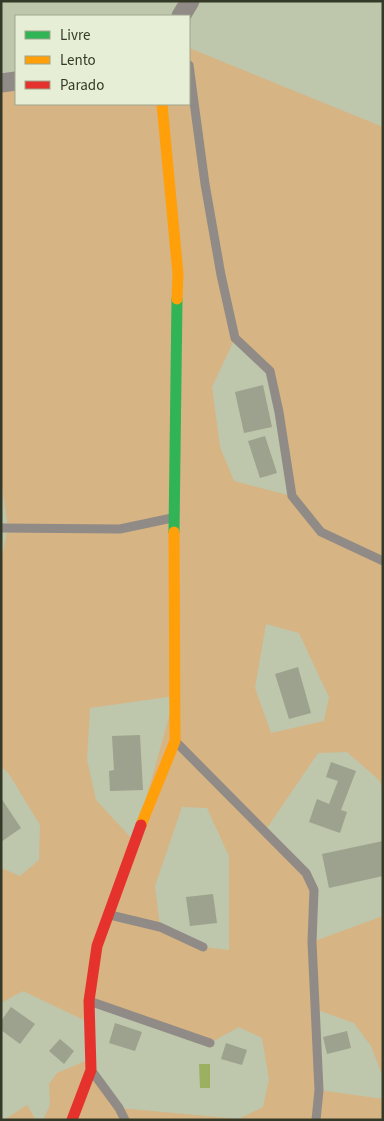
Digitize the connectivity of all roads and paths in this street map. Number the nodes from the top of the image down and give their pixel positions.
1 (190, 1) edge
2 (182, 15) edge
3 (190, 73) edge
4 (15, 81) edge
5 (1, 83) edge
6 (162, 105) edge
7 (174, 517) junction
8 (1, 528) edge
9 (383, 561) edge
10 (175, 741) junction
11 (107, 914) junction
12 (203, 947) dead end
13 (89, 1001) junction
14 (210, 1044) dead end
15 (90, 1070) junction
16 (72, 1120) edge
17 (125, 1120) edge
18 (316, 1120) edge

1 - 2 street
3 - 9 lane
4 - 5 street
6 - 7 street
7 - 8 lane
7 - 10 street
10 - 11 street
10 - 18 lane
11 - 12 lane
11 - 13 street
13 - 14 lane
13 - 15 street
15 - 16 street
15 - 17 lane

